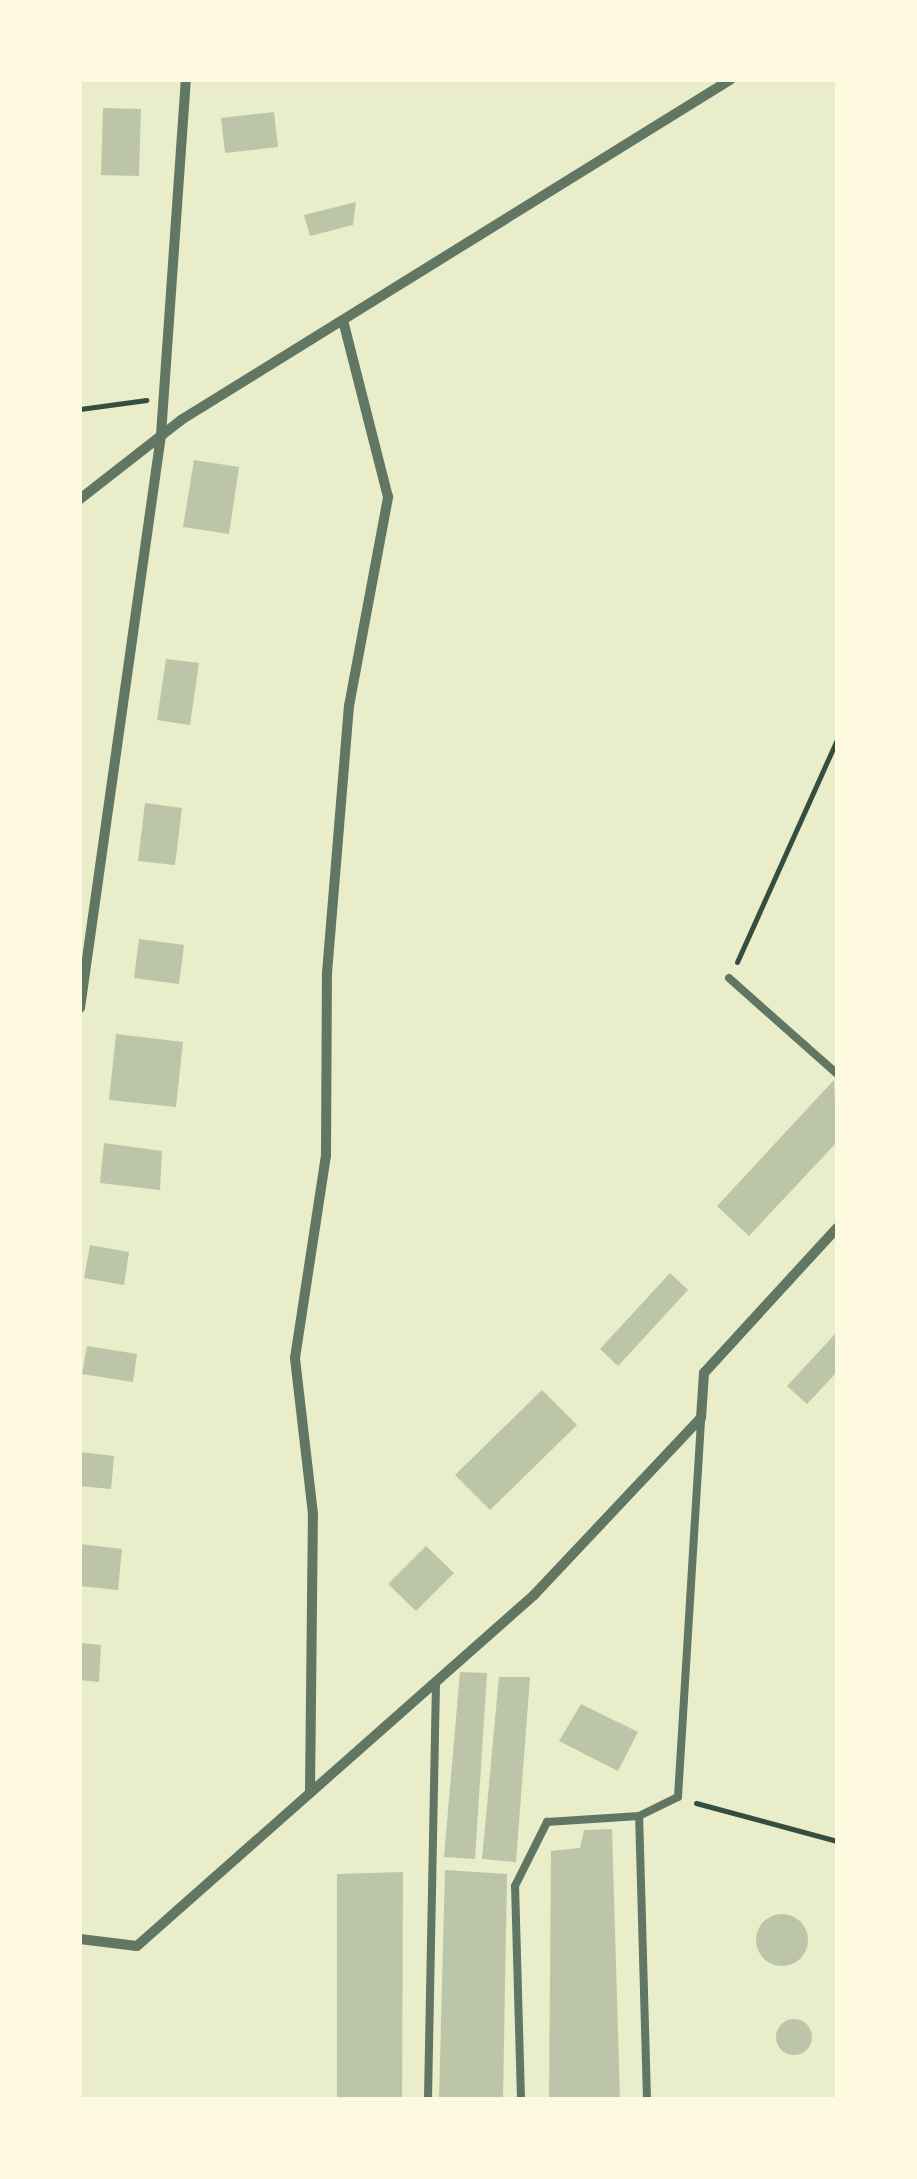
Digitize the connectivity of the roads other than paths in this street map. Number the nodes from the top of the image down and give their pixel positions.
1 (186, 80) edge
2 (730, 80) edge
3 (344, 324) junction
4 (161, 435) junction
5 (80, 499) edge
6 (729, 978) road end
7 (80, 1008) edge
8 (837, 1074) edge
9 (837, 1228) edge
10 (701, 1418) junction
11 (436, 1681) junction
12 (310, 1793) junction
13 (640, 1816) junction
14 (80, 1940) edge
15 (428, 2099) edge
16 (521, 2099) edge
17 (648, 2099) edge

1 - 4 street
2 - 3 street
3 - 4 street
3 - 12 street
4 - 5 street
4 - 7 street
6 - 8 lane
9 - 10 street
10 - 11 street
10 - 13 lane
11 - 12 street
11 - 15 lane
12 - 14 street
13 - 16 lane
13 - 17 lane

